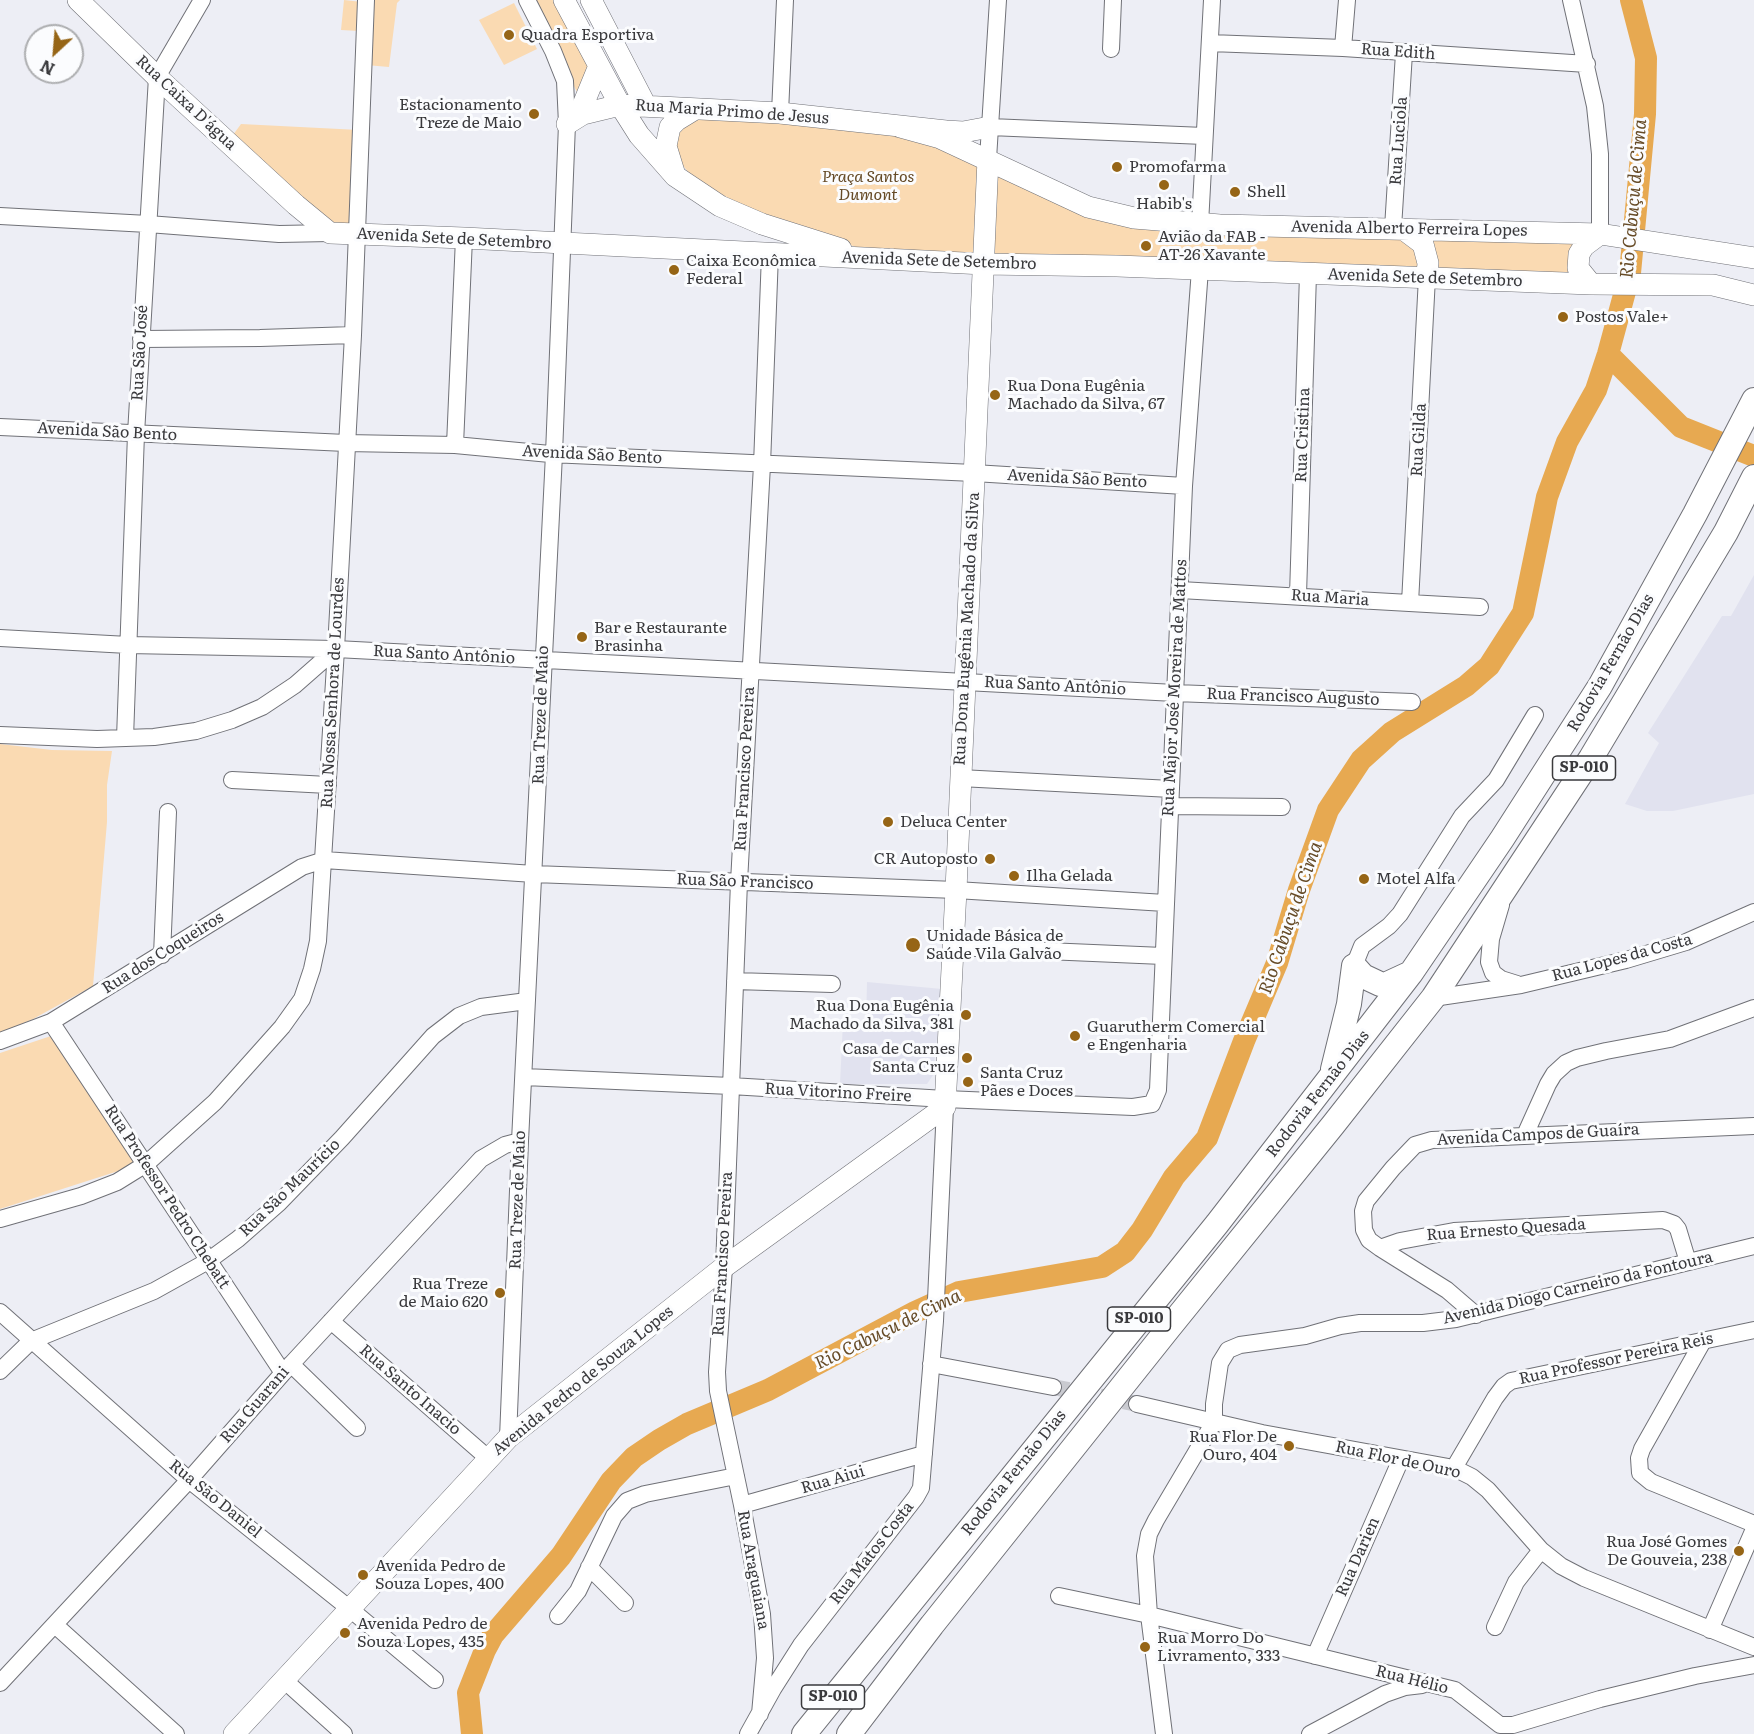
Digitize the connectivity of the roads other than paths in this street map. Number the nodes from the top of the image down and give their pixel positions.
1 (78, 0) edge
2 (202, 0) edge
3 (366, 0) edge
4 (527, 0) edge
5 (564, 0) edge
6 (591, 0) edge
7 (785, 0) edge
8 (998, 0) edge
9 (1113, 0) edge
10 (1212, 0) edge
11 (1347, 0) edge
12 (1571, 0) edge
13 (1210, 43) junction
14 (1343, 48) junction
15 (1111, 49) dead end
16 (1404, 53) junction
17 (1587, 64) junction
18 (599, 66) junction
19 (157, 77) junction
20 (620, 105) junction
21 (646, 106) junction
22 (695, 109) junction
23 (780, 113) junction
24 (573, 120) junction
25 (900, 127) junction
26 (990, 127) junction
27 (1204, 136) junction
28 (988, 159) junction
29 (675, 176) junction
30 (296, 205) junction
31 (0, 216) edge
32 (148, 224) junction
33 (1200, 224) junction
34 (1398, 228) junction
35 (330, 233) junction
36 (279, 234) junction
37 (356, 234) junction
38 (1605, 234) junction
39 (464, 238) junction
40 (562, 243) junction
41 (770, 254) junction
42 (870, 258) junction
43 (1754, 258) edge
44 (984, 264) junction
45 (1200, 269) junction
46 (1308, 274) junction
47 (1427, 277) junction
48 (1597, 284) junction
49 (1754, 295) edge
50 (352, 335) junction
51 (141, 339) junction
52 (1754, 399) edge
53 (0, 427) edge
54 (136, 434) junction
55 (346, 443) junction
56 (454, 445) junction
57 (554, 454) junction
58 (762, 465) junction
59 (974, 473) junction
60 (1754, 477) edge
61 (1184, 486) junction
62 (1180, 590) junction
63 (1298, 595) junction
64 (1410, 603) junction
65 (1480, 607) dead end
66 (0, 638) edge
67 (128, 645) junction
68 (336, 650) junction
69 (543, 660) junction
70 (750, 670) junction
71 (964, 681) junction
72 (1175, 693) junction
73 (1412, 702) dead end
74 (1535, 715) dead end
75 (0, 735) edge
76 (125, 738) junction
77 (960, 778) junction
78 (232, 780) dead end
79 (328, 785) junction
80 (1170, 797) junction
81 (1282, 807) dead end
82 (168, 812) dead end
83 (324, 860) junction
84 (534, 873) junction
85 (739, 882) junction
86 (1507, 885) junction
87 (956, 890) junction
88 (1166, 903) junction
89 (1754, 912) edge
90 (953, 947) junction
91 (162, 955) junction
92 (1163, 956) junction
93 (1354, 966) junction
94 (1411, 973) junction
95 (735, 981) junction
96 (832, 984) dead end
97 (1521, 985) junction
98 (1433, 998) junction
99 (527, 1001) junction
100 (1754, 1008) edge
101 (51, 1022) junction
102 (0, 1041) edge
103 (524, 1077) junction
104 (1331, 1079) junction
105 (731, 1086) junction
106 (945, 1103) junction
107 (1152, 1104) joint
108 (1754, 1126) edge
109 (1525, 1135) junction
110 (520, 1141) junction
111 (146, 1164) junction
112 (0, 1220) edge
113 (1754, 1246) edge
114 (1380, 1248) junction
115 (208, 1261) junction
116 (1688, 1262) junction
117 (724, 1267) junction
118 (936, 1278) joint
119 (0, 1312) edge
120 (1476, 1315) junction
121 (330, 1321) junction
122 (1754, 1330) edge
123 (31, 1341) junction
124 (1703, 1341) junction
125 (931, 1364) junction
126 (287, 1368) junction
127 (0, 1371) edge
128 (1053, 1387) tunnel mouth
129 (1137, 1404) tunnel mouth
130 (1214, 1422) junction
131 (357, 1428) dead end
132 (725, 1428) joint
133 (508, 1438) junction
134 (924, 1454) junction
135 (489, 1459) junction
136 (1401, 1459) junction
137 (1454, 1468) junction
138 (736, 1476) junction
139 (189, 1480) junction
140 (742, 1505) junction
141 (1754, 1524) edge
142 (1754, 1529) edge
143 (1541, 1550) junction
144 (590, 1568) junction
145 (1059, 1596) dead end
146 (626, 1604) dead end
147 (350, 1609) junction
148 (1149, 1615) junction
149 (558, 1616) dead end
150 (54, 1625) junction
151 (1495, 1627) dead end
152 (1710, 1630) junction
153 (1754, 1647) edge
154 (1315, 1656) junction
155 (1754, 1665) edge
156 (284, 1680) junction
157 (435, 1680) dead end
158 (0, 1683) edge
159 (1429, 1683) junction
160 (760, 1714) junction
161 (176, 1734) edge
162 (234, 1734) edge
163 (344, 1734) edge
164 (748, 1734) edge
165 (804, 1734) edge
166 (849, 1734) edge
167 (1164, 1734) edge
168 (1310, 1734) edge

1 - 19 main road, Rua Caixa D'água
2 - 19 street
3 - 37 street, Rua Nossa Senhora de Lourdes
4 - 24 street, Rua Treze de Maio
5 - 18 main road
6 - 21 main road
7 - 23 street
8 - 26 street
9 - 15 street
10 - 13 street
11 - 14 street
12 - 17 street
13 - 14 street, Rua Edith
13 - 27 street
14 - 16 street, Rua Edith
16 - 17 street, Rua Edith
16 - 34 street, Rua Luciola
17 - 38 street
18 - 20 main road
18 - 24 main road
19 - 30 main road, Rua Caixa D'água
19 - 32 street, Rua São José
20 - 21 main road, Rua Maria Primo de Jesus
20 - 24 main road, Rua Maria Primo de Jesus
20 - 29 main road
21 - 22 main road, Rua Maria Primo de Jesus
22 - 23 main road, Rua Maria Primo de Jesus
22 - 29 main road
23 - 25 main road, Rua Maria Primo de Jesus
24 - 40 street, Rua Treze de Maio
25 - 26 main road
25 - 28 main road, Avenida Alberto Ferreira Lopes
26 - 27 street
26 - 28 street
27 - 33 street
28 - 33 main road, Avenida Alberto Ferreira Lopes
28 - 44 main road, Rua Dona Eugênia Machado da Silva
29 - 42 main road
30 - 35 main road, Rua Caixa D'água
30 - 36 street
31 - 32 street, Avenida Sete de Setembro
32 - 36 street, Avenida Sete de Setembro
32 - 51 street, Rua São José
33 - 34 main road, Avenida Alberto Ferreira Lopes
34 - 38 main road, Avenida Alberto Ferreira Lopes
34 - 47 main road
35 - 36 street, Avenida Sete de Setembro
35 - 37 main road, Avenida Sete de Setembro
37 - 39 main road, Avenida Sete de Setembro
37 - 50 street, Rua Nossa Senhora de Lourdes
38 - 43 main road, Avenida Alberto Ferreira Lopes
38 - 48 main road
39 - 40 main road, Avenida Sete de Setembro
39 - 56 street
40 - 41 main road, Avenida Sete de Setembro
40 - 57 street, Rua Treze de Maio
41 - 42 main road, Avenida Sete de Setembro
41 - 58 street, Rua Francisco Pereira
42 - 44 main road, Avenida Sete de Setembro
44 - 45 main road, Avenida Sete de Setembro
44 - 59 main road, Rua Dona Eugênia Machado da Silva
45 - 46 main road, Avenida Sete de Setembro
45 - 61 street, Rua Major José Moreira de Mattos
46 - 47 main road, Avenida Sete de Setembro
46 - 63 street, Rua Cristina
47 - 48 main road, Avenida Sete de Setembro
47 - 64 street, Rua Gilda
48 - 49 main road, Avenida Sete de Setembro
50 - 51 street
50 - 55 street, Rua Nossa Senhora de Lourdes
51 - 54 street, Rua São José
52 - 94 highway, Rodovia Fernão Dias / SP-010
53 - 54 street, Avenida São Bento
54 - 55 street, Avenida São Bento
54 - 67 street, Rua São José
55 - 56 street, Avenida São Bento
55 - 68 street, Rua Nossa Senhora de Lourdes
56 - 57 street, Avenida São Bento
57 - 58 street, Avenida São Bento
57 - 69 street, Rua Treze de Maio
58 - 59 street, Avenida São Bento
58 - 70 street, Rua Francisco Pereira
59 - 61 street, Avenida São Bento
59 - 71 main road, Rua Dona Eugênia Machado da Silva
60 - 86 highway, Rodovia Fernão Dias / SP-010
61 - 62 street, Rua Major José Moreira de Mattos
62 - 63 street, Rua Maria
62 - 72 street, Rua Major José Moreira de Mattos
63 - 64 street, Rua Maria
64 - 65 street, Rua Maria
66 - 67 street, Rua Santo Antônio
67 - 68 street, Rua Santo Antônio
67 - 76 street, Rua São José
68 - 69 street, Rua Santo Antônio
68 - 76 street
68 - 79 street, Rua Nossa Senhora de Lourdes
69 - 70 street, Rua Santo Antônio
69 - 84 street, Rua Treze de Maio
70 - 71 street, Rua Santo Antônio
70 - 85 street, Rua Francisco Pereira
71 - 72 street, Rua Santo Antônio
71 - 77 main road, Rua Dona Eugênia Machado da Silva
72 - 73 street, Rua Francisco Augusto
72 - 80 street, Rua Major José Moreira de Mattos
74 - 93 street
75 - 76 street
77 - 80 street
77 - 87 main road, Rua Dona Eugênia Machado da Silva
78 - 79 street
79 - 83 street, Rua Nossa Senhora de Lourdes
80 - 81 street
80 - 88 street, Rua Major José Moreira de Mattos
82 - 91 street
83 - 84 street, Rua São Francisco
83 - 91 street, Rua dos Coqueiros
83 - 111 street, Rua Nossa Senhora de Lourdes
84 - 85 street, Rua São Francisco
84 - 99 street, Rua Treze de Maio
85 - 87 street, Rua São Francisco
85 - 95 street, Rua Francisco Pereira
86 - 97 street
86 - 98 highway, Rodovia Fernão Dias / SP-010
87 - 88 street, Rua São Francisco
87 - 90 main road, Rua Dona Eugênia Machado da Silva
88 - 92 street, Rua Major José Moreira de Mattos
89 - 97 street, Rua Lopes da Costa
90 - 92 street
90 - 106 main road, Rua Dona Eugênia Machado da Silva
91 - 101 street, Rua dos Coqueiros
92 - 107 street, Rua Major José Moreira de Mattos
93 - 94 highway
93 - 104 highway
94 - 104 highway, Rodovia Fernão Dias / SP-010
95 - 96 street
95 - 105 street, Rua Francisco Pereira
97 - 98 street, Rua Lopes da Costa
98 - 166 highway, Rodovia Fernão Dias / SP-010
99 - 103 street, Rua Treze de Maio
99 - 115 street, Rua São Maurício
100 - 109 street
101 - 102 street, Rua dos Coqueiros
101 - 111 street, Rua Professor Pedro Chebatt
103 - 105 street, Rua Vitorino Freire
103 - 110 street, Rua Treze de Maio
104 - 165 highway, Rodovia Fernão Dias / SP-010
105 - 106 street, Rua Vitorino Freire
105 - 117 street, Rua Francisco Pereira
106 - 107 street, Rua Vitorino Freire
106 - 117 main road, Avenida Pedro de Souza Lopes
106 - 118 street, Rua Dona Eugênia Machado da Silva
108 - 109 street, Avenida Campos de Guaíra
109 - 114 street, Avenida Campos de Guaíra
110 - 121 street, Rua Guarani
110 - 133 street, Rua Treze de Maio
111 - 112 street, Rua Nossa Senhora de Lourdes
111 - 115 street, Rua Professor Pedro Chebatt
113 - 116 street, Avenida Diogo Carneiro da Fontoura
114 - 116 street, Rua Ernesto Quesada
114 - 120 street
115 - 123 street, Rua São Maurício
115 - 126 street, Rua Professor Pedro Chebatt
116 - 120 street, Avenida Diogo Carneiro da Fontoura
117 - 132 street, Rua Francisco Pereira
117 - 133 main road, Avenida Pedro de Souza Lopes
118 - 125 street, Rua Matos Costa
119 - 123 street, Rua São Daniel
120 - 130 street, Avenida Diogo Carneiro da Fontoura
121 - 126 street, Rua Guarani
121 - 135 street, Rua Santo Inacio
122 - 124 street, Rua Professor Pereira Reis
123 - 127 street, Rua São Maurício
123 - 139 street, Rua São Daniel
124 - 137 street, Rua Professor Pereira Reis
124 - 141 street
125 - 128 street
125 - 134 street, Rua Matos Costa
126 - 131 street, Rua Professor Pedro Chebatt
126 - 139 street, Rua Guarani
129 - 130 street, Rua Flor de Ouro
130 - 136 street, Rua Flor de Ouro
130 - 148 street
132 - 138 street, Rua Araguaiana
133 - 135 main road, Avenida Pedro de Souza Lopes
134 - 140 street, Rua Aiui
134 - 160 street, Rua Matos Costa
135 - 147 main road, Avenida Pedro de Souza Lopes
136 - 137 street, Rua Flor de Ouro
136 - 154 street, Rua Darien
137 - 143 street, Rua Flor de Ouro
138 - 140 street, Rua Araguaiana
138 - 144 street
139 - 147 street, Rua São Daniel
139 - 150 street, Rua Guarani
140 - 160 street, Rua Araguaiana
142 - 152 street
143 - 151 street
143 - 152 street, Rua Flor de Ouro
144 - 146 street
144 - 149 street
145 - 148 street, Rua Hélio
147 - 156 main road, Avenida Pedro de Souza Lopes
147 - 157 street, Rua São Daniel
148 - 154 street, Rua Hélio
148 - 167 street
150 - 158 street, Rua Guarani
150 - 161 street
152 - 153 street, Rua Flor de Ouro
154 - 159 street, Rua Hélio
155 - 159 street, Rua Hélio
156 - 162 main road, Avenida Pedro de Souza Lopes
156 - 163 street
159 - 168 street
160 - 164 street, Rua Matos Costa

